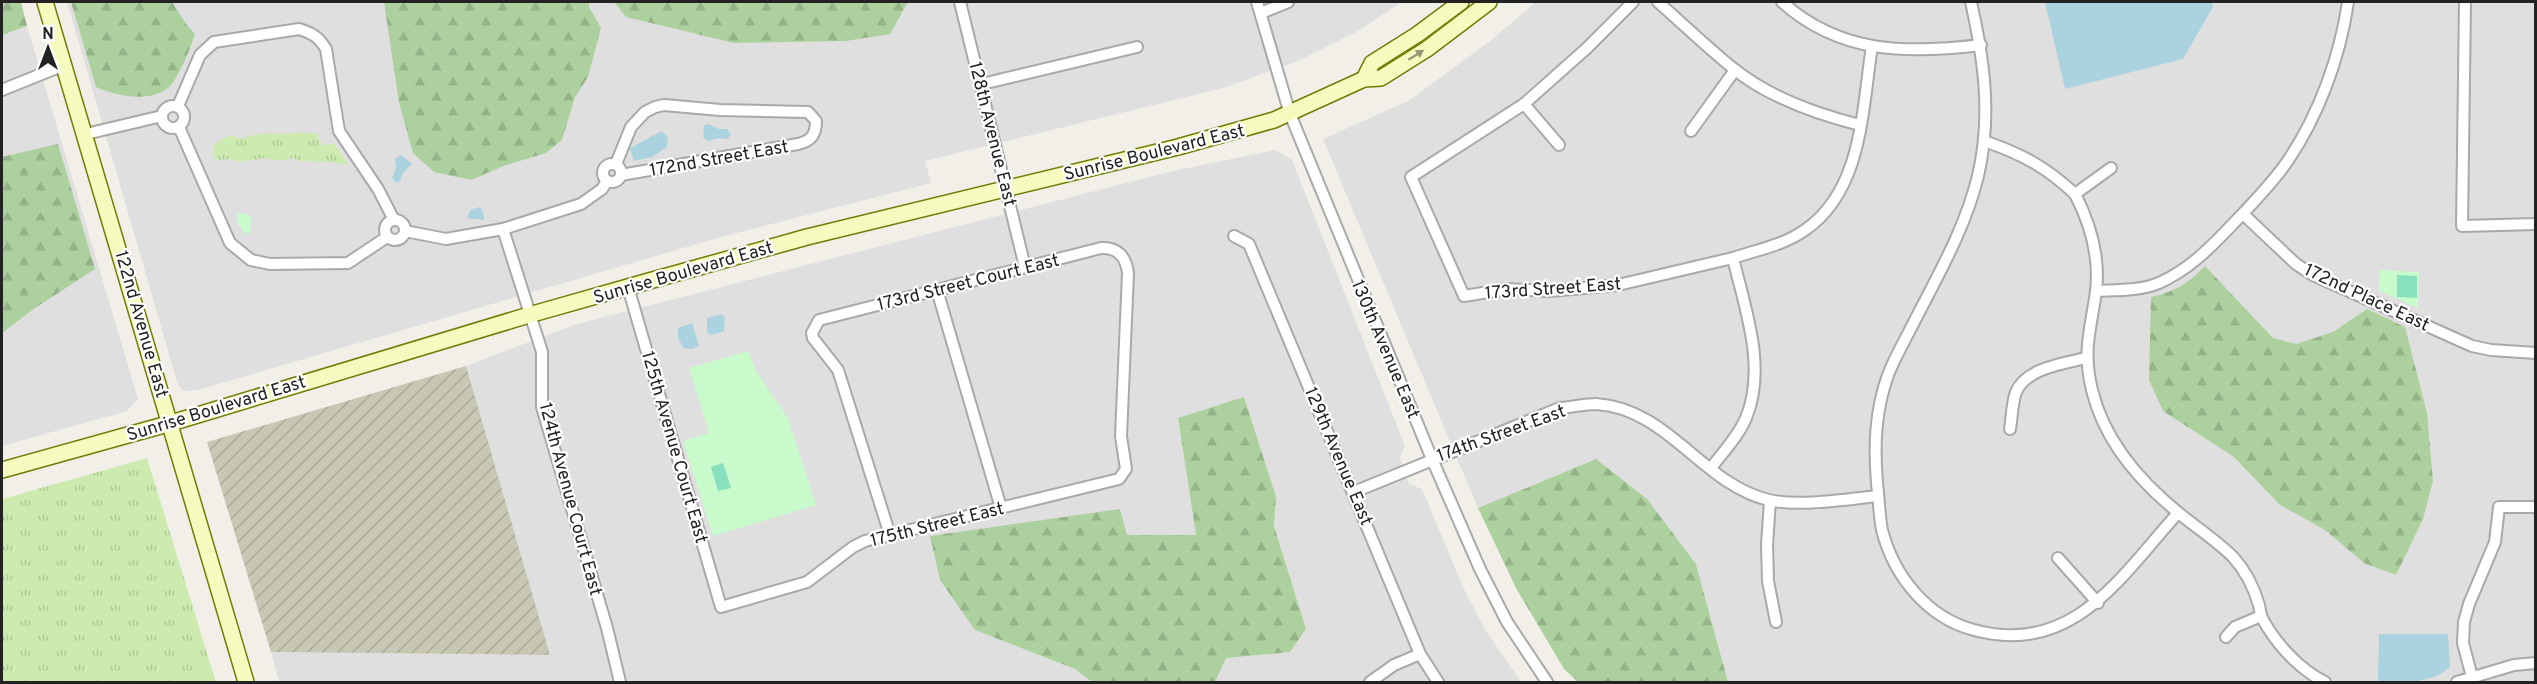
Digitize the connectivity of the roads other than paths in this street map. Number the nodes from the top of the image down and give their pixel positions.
1 (45, 2) edge
2 (960, 2) edge
3 (1257, 2) edge
4 (1288, 2) edge
5 (1461, 2) edge
6 (1490, 2) edge
7 (1633, 2) edge
8 (1658, 2) edge
9 (1782, 2) edge
10 (1971, 2) edge
11 (2348, 2) edge
12 (2465, 2) edge
13 (1261, 13) junction
14 (1981, 45) junction
15 (1872, 46) junction
16 (1137, 47) dead end
17 (64, 65) junction
18 (1735, 70) junction
19 (1364, 79) junction
20 (982, 84) junction
21 (2, 90) edge
22 (1524, 104) junction
23 (178, 106) junction
24 (1290, 114) junction
25 (162, 116) junction
26 (1860, 125) junction
27 (179, 127) junction
28 (1691, 131) dead end
29 (86, 134) junction
30 (1984, 141) junction
31 (1559, 145) dead end
32 (616, 164) junction
33 (2110, 168) dead end
34 (621, 175) junction
35 (608, 181) junction
36 (1006, 189) junction
37 (2075, 194) junction
38 (2243, 214) junction
39 (394, 220) junction
40 (2535, 224) edge
41 (503, 229) junction
42 (405, 231) junction
43 (1234, 236) dead end
44 (387, 237) junction
45 (1733, 258) junction
46 (1025, 267) junction
47 (628, 287) junction
48 (937, 290) junction
49 (2096, 291) junction
50 (529, 315) junction
51 (2535, 354) edge
52 (2086, 358) junction
53 (171, 423) junction
54 (2010, 429) dead end
55 (1432, 459) junction
56 (1711, 468) junction
57 (2, 470) edge
58 (1126, 470) joint
59 (1353, 492) junction
60 (1878, 496) junction
61 (1770, 501) junction
62 (2535, 507) edge
63 (1001, 508) junction
64 (2178, 513) junction
65 (890, 535) junction
66 (2058, 558) dead end
67 (2098, 603) junction
68 (721, 607) joint
69 (2261, 616) junction
70 (1776, 622) dead end
71 (2226, 637) dead end
72 (1420, 654) junction
73 (2535, 663) edge
74 (2472, 676) junction
75 (246, 682) edge
76 (620, 682) edge
77 (1371, 682) edge
78 (1438, 682) edge
79 (1547, 682) edge
80 (2325, 682) edge
81 (2457, 682) edge

1 - 17 street, 122nd Avenue East
2 - 20 street, 128th Avenue East
3 - 13 street, 130th Avenue East
4 - 13 street
5 - 19 street, Sunrise Boulevard East
19 -> 6 street, Sunrise Boulevard East
7 - 22 street
8 - 18 street
9 - 15 street
10 - 14 street
11 - 38 street
12 - 40 street
13 - 24 street, 130th Avenue East
14 - 15 street
14 - 30 street
15 - 26 street
16 - 20 street
17 - 21 street
17 - 29 street, 122nd Avenue East
18 - 26 street
18 - 28 street
19 - 24 street, Sunrise Boulevard East
20 - 36 street, 128th Avenue East
22 - 31 street
22 - 45 street, 173rd Street East
23 - 25 street
23 - 27 street
23 - 39 street
24 - 36 street, Sunrise Boulevard East
24 - 55 street, 130th Avenue East
25 - 27 street
25 - 29 street
26 - 45 street
27 - 44 street
29 - 53 street, 122nd Avenue East
30 - 37 street
30 - 60 street
32 - 34 street
32 - 34 street, 172nd Street East
32 - 35 street
33 - 37 street
34 - 35 street
35 - 41 street
36 - 46 street, 128th Avenue East
36 - 47 street, Sunrise Boulevard East
37 - 49 street
38 - 49 street
38 - 51 street, 172nd Place East
39 - 42 street
39 - 44 street
41 - 42 street
41 - 50 street
42 - 44 street
43 - 59 street, 129th Avenue East
45 - 56 street
46 - 48 street, 173rd Street Court East
46 - 58 street, 173rd Street Court East
47 - 50 street, Sunrise Boulevard East
47 - 68 street, 125th Avenue Court East
48 - 63 street
48 - 65 street, 173rd Street Court East
49 - 52 street
50 - 53 street, Sunrise Boulevard East
50 - 76 street, 124th Avenue Court East
52 - 54 street
52 - 64 street
53 - 57 street, Sunrise Boulevard East
53 - 75 street, 122nd Avenue East
55 - 56 street, 174th Street East
55 - 59 street, 174th Street East
55 - 79 street, 130th Avenue East
56 - 61 street, 174th Street East
58 - 63 street, 175th Street East
59 - 72 street, 129th Avenue East
60 - 61 street, 174th Street East
60 - 67 street
61 - 70 street
62 - 74 street
63 - 65 street, 175th Street East
64 - 67 street
64 - 69 street
65 - 68 street, 175th Street East
66 - 67 street
69 - 71 street
69 - 80 street
72 - 77 street
72 - 78 street, 129th Avenue East
73 - 74 street
74 - 81 street

